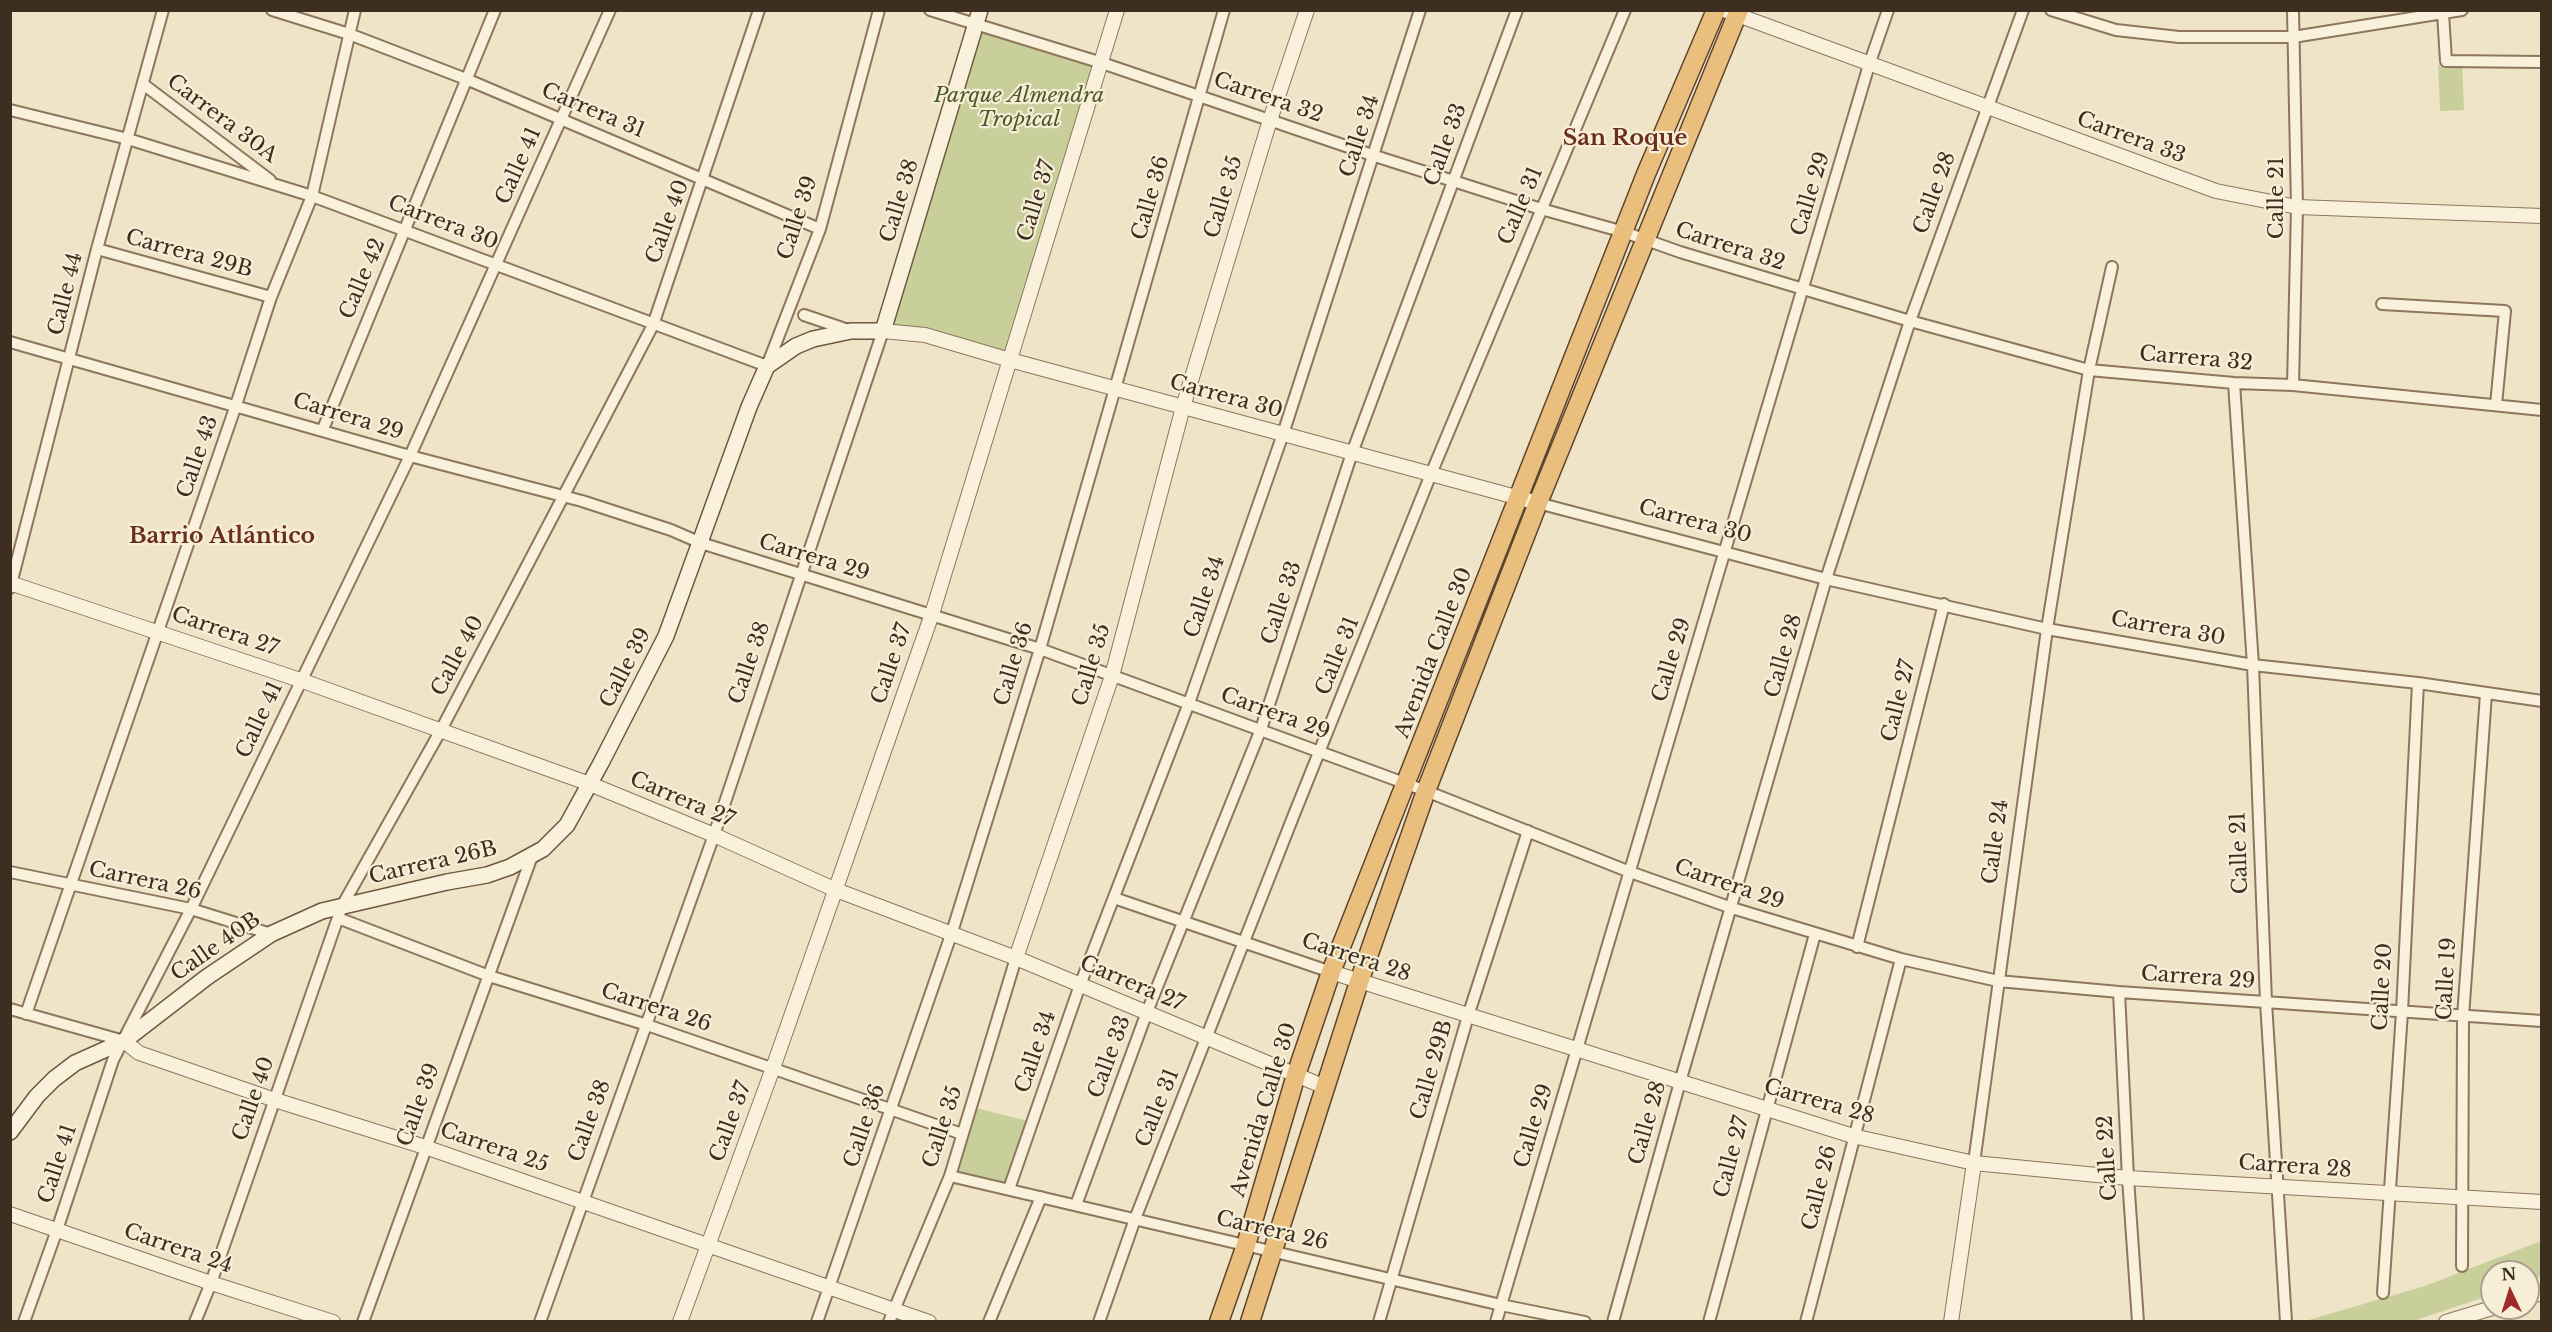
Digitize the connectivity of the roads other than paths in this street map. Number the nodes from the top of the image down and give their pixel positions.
1 (163, 10) edge
2 (272, 10) edge
3 (355, 10) edge
4 (495, 10) edge
5 (610, 10) edge
6 (759, 10) edge
7 (879, 10) edge
8 (930, 10) edge
9 (1117, 10) edge
10 (1224, 10) edge
11 (1307, 10) edge
12 (1420, 10) edge
13 (1517, 10) edge
14 (1625, 10) edge
15 (1716, 10) edge
16 (1888, 10) edge
17 (2023, 10) edge
18 (2051, 10) edge
19 (2293, 10) edge
20 (2462, 10) edge
21 (1734, 12) edge
22 (2443, 13) junction
23 (978, 17) edge
24 (349, 34) junction
25 (2293, 37) junction
26 (2541, 62) edge
27 (1102, 63) junction
28 (1869, 64) junction
29 (466, 79) junction
30 (143, 84) junction
31 (1201, 96) junction
32 (1986, 108) junction
33 (10, 110) edge
34 (562, 118) junction
35 (1270, 120) junction
36 (128, 140) junction
37 (1375, 156) junction
38 (703, 180) junction
39 (1454, 181) junction
40 (278, 185) junction
41 (312, 196) junction
42 (2297, 207) junction
43 (1541, 209) junction
44 (2541, 216) edge
45 (820, 229) junction
46 (406, 230) junction
47 (1624, 232) junction
48 (1646, 240) junction
49 (97, 249) junction
50 (496, 265) junction
51 (2112, 267) dead end
52 (1803, 290) junction
53 (271, 297) junction
54 (2382, 304) dead end
55 (804, 315) dead end
56 (1910, 321) junction
57 (652, 325) junction
58 (851, 331) junction
59 (883, 331) junction
60 (10, 342) edge
61 (69, 358) junction
62 (1010, 360) junction
63 (767, 366) junction
64 (2089, 370) junction
65 (2234, 383) junction
66 (2293, 385) junction
67 (1116, 389) junction
68 (236, 405) junction
69 (2496, 405) junction
70 (1183, 407) junction
71 (2541, 410) edge
72 (323, 429) junction
73 (1283, 434) junction
74 (1352, 453) junction
75 (410, 456) junction
76 (1431, 474) junction
77 (564, 496) junction
78 (1519, 498) junction
79 (1538, 503) junction
80 (701, 543) junction
81 (1725, 551) junction
82 (802, 575) junction
83 (1826, 579) junction
84 (11, 585) edge
85 (1944, 604) junction
86 (932, 614) junction
87 (2047, 629) junction
88 (157, 631) junction
89 (1040, 649) junction
90 (2253, 665) junction
91 (1112, 676) junction
92 (300, 680) junction
93 (2418, 683) junction
94 (2486, 694) junction
95 (2541, 701) edge
96 (1189, 703) junction
97 (1262, 729) junction
98 (441, 730) junction
99 (1321, 752) junction
100 (590, 784) junction
101 (1407, 784) junction
102 (1426, 791) junction
103 (1528, 831) junction
104 (714, 835) junction
105 (531, 856) junction
106 (1630, 872) junction
107 (10, 873) edge
108 (70, 885) junction
109 (836, 890) junction
110 (1114, 898) junction
111 (1732, 908) junction
112 (191, 909) junction
113 (340, 912) junction
114 (1182, 922) junction
115 (952, 932) junction
116 (271, 934) junction
117 (1815, 934) junction
118 (1244, 943) junction
119 (1857, 947) junction
120 (1016, 958) junction
121 (1900, 959) junction
122 (1331, 972) junction
123 (489, 976) junction
124 (1998, 981) junction
125 (1359, 982) junction
126 (1080, 985) junction
127 (2119, 993) junction
128 (2266, 1002) junction
129 (10, 1009) edge
130 (1147, 1012) junction
131 (2402, 1012) junction
132 (26, 1014) junction
133 (1468, 1017) junction
134 (2463, 1017) junction
135 (2541, 1021) edge
136 (647, 1025) junction
137 (1207, 1038) junction
138 (124, 1041) junction
139 (1577, 1050) junction
140 (773, 1068) junction
141 (1296, 1075) junction
142 (1680, 1082) junction
143 (1325, 1087) junction
144 (275, 1100) junction
145 (1765, 1108) junction
146 (891, 1109) junction
147 (10, 1132) edge
148 (962, 1134) junction
149 (1854, 1136) junction
150 (425, 1147) junction
151 (1974, 1163) junction
152 (950, 1176) junction
153 (2128, 1178) junction
154 (2278, 1186) junction
155 (1009, 1189) junction
156 (2391, 1195) junction
157 (1041, 1197) junction
158 (2461, 1198) junction
159 (584, 1202) junction
160 (2541, 1202) edge
161 (1076, 1205) junction
162 (10, 1214) edge
163 (1135, 1219) junction
164 (57, 1230) junction
165 (708, 1245) junction
166 (1246, 1245) junction
167 (1272, 1251) junction
168 (2462, 1266) dead end
169 (1392, 1279) junction
170 (211, 1283) junction
171 (830, 1287) junction
172 (2383, 1293) dead end
173 (1501, 1305) junction
174 (2480, 1312) edge
175 (892, 1316) edge
176 (2453, 1320) edge
177 (24, 1322) edge
178 (195, 1322) edge
179 (333, 1322) edge
180 (363, 1322) edge
181 (540, 1322) edge
182 (680, 1322) edge
183 (817, 1322) edge
184 (929, 1322) edge
185 (988, 1322) edge
186 (1099, 1322) edge
187 (1219, 1322) edge
188 (1250, 1322) edge
189 (1379, 1322) edge
190 (1496, 1322) edge
191 (1585, 1322) edge
192 (1613, 1322) edge
193 (1709, 1322) edge
194 (1806, 1322) edge
195 (1951, 1322) edge
196 (2138, 1322) edge
197 (2286, 1322) edge

1 - 30 street, Calle 44
2 - 24 street, Carrera 31
3 - 24 street, Calle 43
4 - 29 street, Calle 42
5 - 34 street, Calle 41
6 - 38 street, Calle 40
7 - 45 street, Calle 39
8 - 23 street, Carrera 32
9 - 27 street, Calle 37
10 - 31 street, Calle 36
11 - 35 street, Calle 35
12 - 37 street, Calle 34
13 - 39 street, Calle 33
14 - 43 street, Calle 31
15 - 47 highway, Avenida Calle 30
16 - 28 street, Calle 29
17 - 32 street, Calle 28
18 - 25 street
19 - 25 street, Calle 21
20 - 22 street
21 - 28 street, Carrera 33
21 - 48 highway, Avenida Calle 30
22 - 25 street
22 - 26 street
23 - 27 street, Carrera 32
23 - 59 main road, Calle 38
24 - 29 street, Carrera 31
24 - 41 street, Calle 43
25 - 42 street, Calle 21
27 - 31 street, Carrera 32
27 - 62 street, Calle 37
28 - 32 street, Carrera 33
28 - 52 street, Calle 29
29 - 34 street, Carrera 31
29 - 46 street, Calle 42
30 - 36 street, Calle 44
30 - 40 street, Carrera 30A
31 - 35 street, Carrera 32
31 - 67 street, Calle 36
32 - 42 street, Carrera 33
32 - 56 street, Calle 28
33 - 36 street, Carrera 30
34 - 38 street, Carrera 31
34 - 50 street, Calle 41
35 - 37 street, Carrera 32
35 - 70 street, Calle 35
36 - 40 street, Carrera 30
36 - 49 street, Calle 44
37 - 39 street, Carrera 32
37 - 73 street, Calle 34
38 - 45 street, Carrera 31
38 - 57 street, Calle 40
39 - 43 street, Carrera 32
39 - 74 street, Calle 33
40 - 41 street, Carrera 30
41 - 46 street, Carrera 30
41 - 53 street, Calle 43
42 - 44 street, Carrera 33
42 - 66 street, Calle 21
43 - 47 street, Carrera 32
43 - 76 street, Calle 31
45 - 63 street, Calle 39
46 - 50 street, Carrera 30
46 - 72 street, Calle 42
47 - 48 street, Carrera 32
47 - 78 highway, Avenida Calle 30
48 - 52 street, Carrera 32
48 - 79 highway, Avenida Calle 30
49 - 53 street, Carrera 29B
49 - 61 street, Calle 44
50 - 57 street, Carrera 30
50 - 75 street, Calle 41
51 - 64 street, Calle 24
52 - 56 street, Carrera 32
52 - 81 street, Calle 29
53 - 68 street, Calle 43
54 - 69 street
55 - 58 street, Carrera 30
56 - 64 street, Carrera 32
56 - 83 street, Calle 28
57 - 63 street, Carrera 30
57 - 77 street, Calle 40
58 - 59 main road, Carrera 30
58 - 63 main road, Carrera 30
59 - 62 street, Carrera 30
59 - 82 street, Calle 38
60 - 61 street, Carrera 29
61 - 68 street, Carrera 29
61 - 84 street, Calle 44
62 - 67 street, Carrera 30
62 - 86 street, Calle 37
63 - 80 main road, Calle 39
64 - 65 street, Carrera 32
64 - 87 street, Calle 24
65 - 66 street, Carrera 32
65 - 90 street, Calle 21
66 - 69 street, Carrera 32
67 - 70 street, Carrera 30
67 - 89 street, Calle 36
68 - 72 street, Carrera 29
68 - 88 street, Calle 43
69 - 71 street, Carrera 32
70 - 73 street, Carrera 30
70 - 91 street, Calle 35
72 - 75 street, Carrera 29
73 - 74 street, Carrera 30
73 - 96 street, Calle 34
74 - 76 street, Carrera 30
74 - 97 street, Calle 33
75 - 77 street, Carrera 29
75 - 92 street, Calle 41
76 - 78 street, Carrera 30
76 - 99 street, Calle 31
77 - 80 street, Carrera 29
77 - 98 street, Calle 40
78 - 79 street, Carrera 30
78 - 101 highway, Avenida Calle 30
79 - 81 street, Carrera 30
79 - 102 highway, Avenida Calle 30
80 - 82 street, Carrera 29
80 - 100 main road, Calle 39
81 - 83 street, Carrera 30
81 - 106 street, Calle 29
82 - 86 street, Carrera 29
82 - 104 street, Calle 38
83 - 85 street, Carrera 30
83 - 111 street, Calle 28
84 - 88 street, Carrera 27
85 - 87 street, Carrera 30
85 - 119 street, Calle 27
86 - 89 street, Carrera 29
86 - 109 street, Calle 37
87 - 90 street, Carrera 30
87 - 124 street, Calle 24
88 - 92 street, Carrera 27
88 - 108 street, Calle 43
89 - 91 street, Carrera 29
89 - 115 street, Calle 36
90 - 93 street, Carrera 30
90 - 128 street, Calle 21
91 - 96 street, Carrera 29
91 - 120 street, Calle 35
92 - 98 street, Carrera 27
92 - 112 street, Calle 41
93 - 94 street, Carrera 30
93 - 131 street, Calle 20
94 - 95 street, Carrera 30
94 - 134 street, Calle 19
96 - 97 street, Carrera 29
96 - 110 street, Calle 34
97 - 99 street, Carrera 29
97 - 114 street, Calle 33
98 - 100 street, Carrera 27
98 - 113 street, Calle 40
99 - 101 street, Carrera 29
99 - 118 street, Calle 31
100 - 104 street, Carrera 27
100 - 105 main road, Calle 39
101 - 102 street, Carrera 29
101 - 122 highway, Avenida Calle 30
102 - 103 street, Carrera 29
102 - 125 highway, Avenida Calle 30
103 - 106 street, Carrera 29
103 - 133 street, Calle 29B
104 - 109 street, Carrera 27
104 - 136 street, Calle 38
105 - 113 main road, Carrera 26B
105 - 123 street, Calle 39
106 - 111 street, Carrera 29
106 - 139 street, Calle 29
107 - 108 street, Carrera 26
108 - 112 street, Carrera 26
108 - 132 street, Calle 43
109 - 115 street, Carrera 27
109 - 140 street, Calle 37
110 - 114 street, Carrera 28
110 - 126 street, Calle 34
111 - 117 street, Carrera 29
111 - 142 street, Calle 28
112 - 116 street, Carrera 26
112 - 138 street, Calle 41
113 - 116 main road, Calle 40B
113 - 123 street, Carrera 26
113 - 144 street, Calle 40
114 - 118 street, Carrera 28
114 - 130 street, Calle 33
115 - 120 street, Carrera 27
115 - 146 street, Calle 36
116 - 138 main road, Calle 40B
117 - 119 street, Carrera 29
117 - 145 street, Calle 27
118 - 122 street, Carrera 28
118 - 137 street, Calle 31
119 - 121 street, Carrera 29
120 - 126 street, Carrera 27
120 - 148 street, Calle 35
121 - 124 street, Carrera 29
121 - 149 street, Calle 26
122 - 125 street, Carrera 28
122 - 141 highway, Avenida Calle 30
123 - 136 street, Carrera 26
123 - 150 street, Calle 39
124 - 127 street, Carrera 29
124 - 151 street, Calle 24
125 - 133 street, Carrera 28
125 - 143 highway, Avenida Calle 30
126 - 130 street, Carrera 27
126 - 155 street, Calle 34
127 - 128 street, Carrera 29
127 - 153 street, Calle 22
128 - 131 street, Carrera 29
128 - 154 street, Calle 21
129 - 132 street, Carrera 25
130 - 137 street, Carrera 27
130 - 161 street, Calle 33
131 - 134 street, Carrera 29
131 - 156 street, Calle 20
132 - 138 street, Carrera 25
133 - 139 street, Carrera 28
133 - 169 street, Calle 29B
134 - 135 street, Carrera 29
134 - 158 street, Calle 19
136 - 140 street, Carrera 26
136 - 159 street, Calle 38
137 - 141 street, Carrera 27
137 - 163 street, Calle 31
138 - 144 street, Carrera 25
138 - 147 main road
138 - 164 street, Calle 41
139 - 142 street, Carrera 28
139 - 173 street, Calle 29
140 - 146 street, Carrera 26
140 - 165 street, Calle 37
141 - 143 street, Carrera 27
141 - 166 highway, Avenida Calle 30
142 - 145 street, Carrera 28
142 - 192 street, Calle 28
143 - 167 highway, Avenida Calle 30
144 - 150 street, Carrera 25
144 - 170 street, Calle 40
145 - 149 street, Carrera 28
145 - 193 street, Calle 27
146 - 148 street, Carrera 26
146 - 171 street, Calle 36
148 - 152 street, Calle 35
149 - 151 street, Carrera 28
149 - 194 street, Calle 26
150 - 159 street, Carrera 25
150 - 180 street, Calle 39
151 - 153 street, Carrera 28
151 - 195 street, Calle 24
152 - 155 street, Carrera 26
152 - 175 street, Calle 35
153 - 154 street, Carrera 28
153 - 196 street, Calle 22
154 - 156 street, Carrera 28
154 - 197 street, Calle 21
155 - 157 street, Carrera 26
156 - 158 street, Carrera 28
156 - 172 street, Calle 20
157 - 161 street, Carrera 26
157 - 185 street
158 - 160 street, Carrera 28
158 - 168 street, Calle 19
159 - 165 street, Carrera 25
159 - 181 street, Calle 38
161 - 163 street, Carrera 26
162 - 164 street, Carrera 24
163 - 166 street, Carrera 26
163 - 186 street, Calle 31
164 - 170 street, Carrera 24
164 - 177 street, Calle 41
165 - 171 street, Carrera 25
165 - 182 street, Calle 37
166 - 167 street, Carrera 26
166 - 187 highway, Avenida Calle 30
167 - 169 street, Carrera 26
167 - 188 highway, Avenida Calle 30
169 - 173 street, Carrera 26
169 - 189 street, Calle 29B
170 - 178 street, Calle 40
170 - 179 street, Carrera 24
171 - 175 street, Carrera 25
171 - 183 street, Calle 36
173 - 190 street, Calle 29
173 - 191 street, Carrera 26
174 - 176 street
175 - 184 street, Carrera 25

